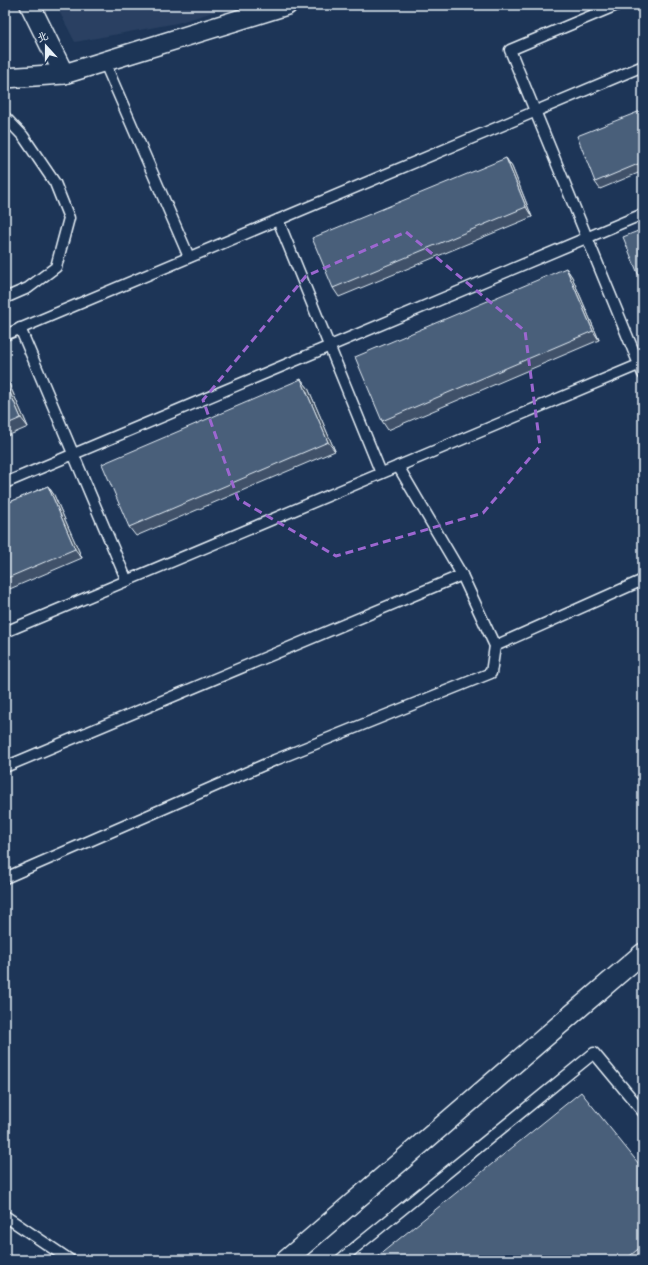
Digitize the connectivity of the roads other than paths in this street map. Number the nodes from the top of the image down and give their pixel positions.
1 (30, 5) edge
2 (287, 5) edge
3 (616, 5) edge
4 (104, 60) junction
5 (643, 66) edge
6 (64, 74) junction
7 (5, 78) edge
8 (534, 112) junction
9 (5, 117) edge
10 (643, 214) edge
11 (278, 220) junction
12 (587, 238) junction
13 (189, 257) junction
14 (5, 298) edge
15 (20, 328) junction
16 (5, 335) edge
17 (329, 346) junction
18 (641, 364) edge
19 (643, 374) edge
20 (73, 454) junction
21 (398, 466) junction
22 (381, 473) junction
23 (5, 483) edge
24 (462, 575) junction
25 (643, 580) edge
26 (127, 581) junction
27 (5, 632) edge
28 (495, 646) junction
29 (5, 767) edge
30 (5, 878) edge
31 (643, 953) edge
32 (643, 1112) edge
33 (5, 1216) edge
34 (70, 1260) edge
35 (286, 1260) edge
36 (340, 1260) edge

1 - 6 street
2 - 4 street
3 - 8 lane
4 - 6 street
4 - 13 lane
5 - 8 lane
6 - 7 street
8 - 11 lane
8 - 12 lane
9 - 14 lane
10 - 12 lane
11 - 13 lane
11 - 17 lane
12 - 17 lane
12 - 18 lane
13 - 15 lane
15 - 16 lane
15 - 20 lane
17 - 20 lane
17 - 22 lane
18 - 19 lane
18 - 21 lane
20 - 23 lane
20 - 26 lane
21 - 22 lane
21 - 24 lane
22 - 26 lane
24 - 28 lane
24 - 29 lane
25 - 28 lane
26 - 27 lane
28 - 30 lane
31 - 35 street
32 - 36 lane
33 - 34 lane

